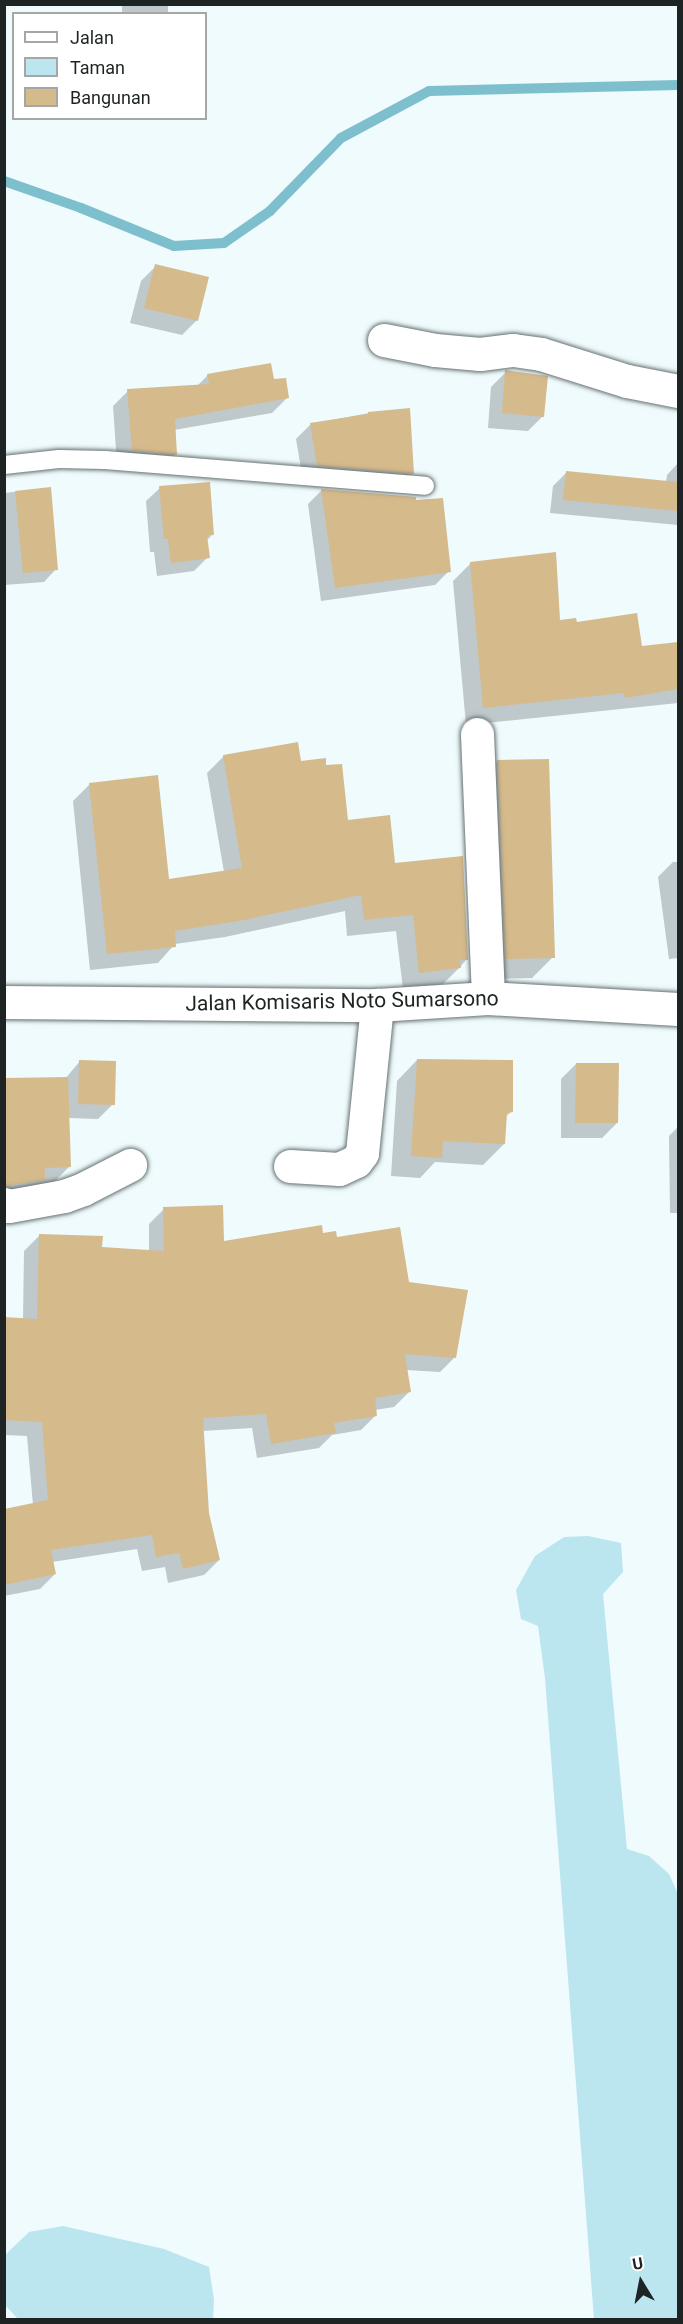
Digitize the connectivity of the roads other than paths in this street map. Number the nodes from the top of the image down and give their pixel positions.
1 (384, 340) dead end
2 (678, 391) edge
3 (4, 465) edge
4 (425, 486) dead end
5 (477, 734) dead end
6 (488, 998) junction
7 (4, 1002) edge
8 (376, 1005) junction
9 (678, 1009) edge
10 (130, 1165) dead end
11 (290, 1166) dead end
12 (4, 1204) edge

1 - 2 street
3 - 4 lane
5 - 6 street
6 - 8 street, Jalan Komisaris Noto Sumarsono
6 - 9 street, Jalan Komisaris Noto Sumarsono
7 - 8 street, Jalan Komisaris Noto Sumarsono
8 - 11 street
10 - 12 street

